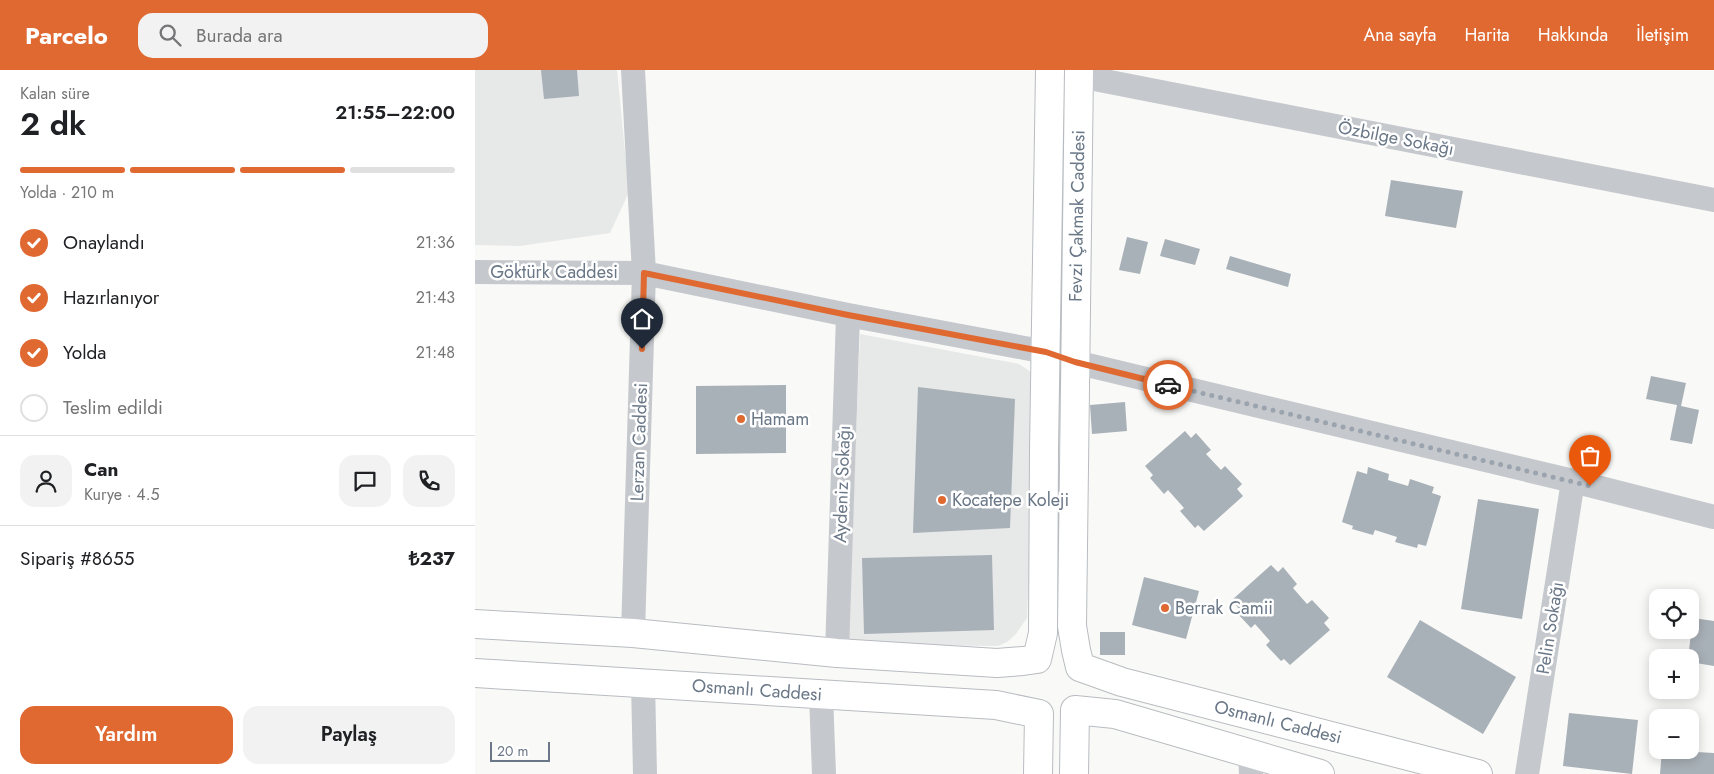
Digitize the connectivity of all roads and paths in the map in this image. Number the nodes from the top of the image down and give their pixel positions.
1 (633, 70) edge
2 (1050, 70) edge
3 (1079, 73) edge
4 (1714, 200) edge
5 (475, 272) edge
6 (644, 273) junction
7 (848, 315) junction
8 (1046, 352) junction
9 (1075, 362) junction
10 (1573, 481) junction
11 (1714, 517) edge
12 (475, 624) edge
13 (633, 633) junction
14 (837, 653) junction
15 (1037, 659) junction
16 (1080, 667) junction
17 (475, 673) edge
18 (643, 682) junction
19 (821, 695) junction
20 (1075, 710) junction
21 (1039, 714) junction
22 (1251, 764) edge
23 (645, 774) edge
24 (824, 774) edge
25 (1039, 774) edge
26 (1074, 774) edge
27 (1320, 774) edge
28 (1478, 774) edge
29 (1527, 774) edge

1 - 6 street, Lerzan Caddesi
2 - 8 main road, Fevzi Çakmak Caddesi
3 - 4 street, Özbilge Sokağı
3 - 9 main road, Fevzi Çakmak Caddesi
5 - 6 street, Göktürk Caddesi
6 - 7 street, Göktürk Caddesi
6 - 13 street, Lerzan Caddesi
7 - 8 street, Göktürk Caddesi
7 - 14 street, Aydeniz Sokağı
8 - 9 main road
8 - 15 main road, Fevzi Çakmak Caddesi
9 - 10 street
9 - 16 main road, Fevzi Çakmak Caddesi
10 - 11 street
10 - 29 street, Pelin Sokağı
12 - 13 main road
13 - 14 main road
14 - 15 main road
15 - 16 main road
15 - 21 main road
16 - 20 main road
16 - 28 main road, Osmanlı Caddesi
17 - 18 main road, Osmanlı Caddesi
18 - 19 main road, Osmanlı Caddesi
18 - 23 street
19 - 21 main road, Osmanlı Caddesi
19 - 24 street
20 - 21 main road
20 - 22 main road, Osmanlı Caddesi
20 - 26 main road
21 - 25 main road
22 - 27 main road, Osmanlı Caddesi

